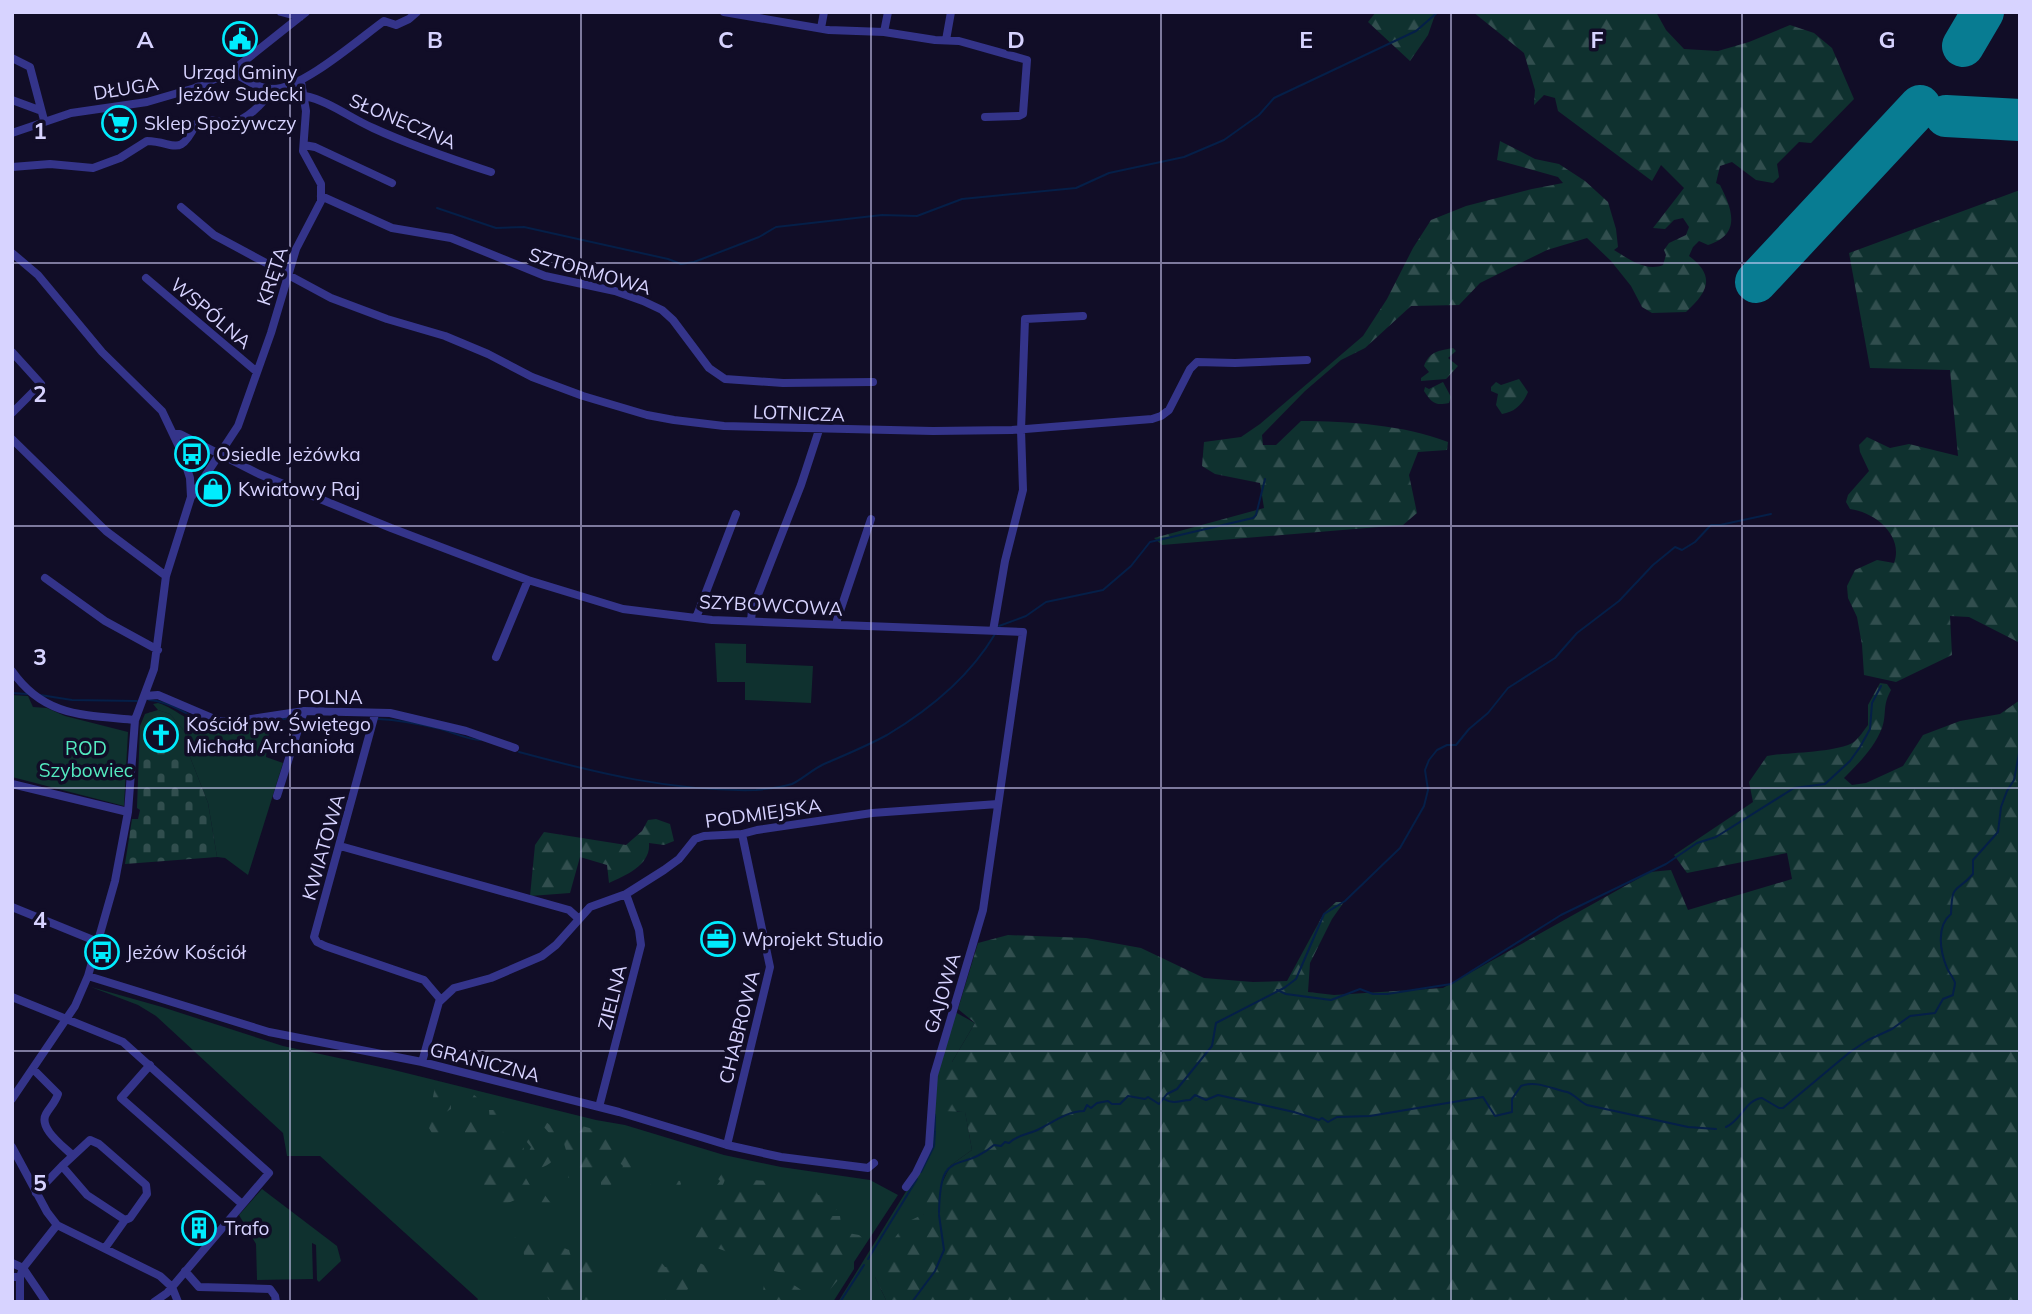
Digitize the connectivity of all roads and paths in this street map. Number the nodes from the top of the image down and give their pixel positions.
1 (281, 12) edge
2 (417, 12) edge
3 (724, 12) edge
4 (824, 12) edge
5 (888, 12) edge
6 (951, 12) edge
7 (303, 14) edge
8 (821, 28) junction
9 (884, 32) junction
10 (946, 40) junction
11 (12, 58) edge
12 (232, 71) junction
13 (300, 82) junction
14 (273, 89) junction
15 (304, 96) junction
16 (12, 100) edge
17 (39, 110) junction
18 (985, 117) dead end
19 (44, 120) junction
20 (13, 132) edge
21 (12, 144) edge
22 (304, 145) junction
23 (12, 167) edge
24 (491, 172) dead end
25 (392, 183) dead end
26 (321, 196) junction
27 (181, 207) dead end
28 (12, 253) edge
29 (288, 276) junction
30 (146, 278) dead end
31 (1083, 316) dead end
32 (12, 352) edge
33 (1307, 360) dead end
34 (257, 372) junction
35 (873, 382) dead end
36 (12, 413) edge
37 (819, 430) junction
38 (1021, 430) junction
39 (175, 434) junction
40 (12, 439) edge
41 (221, 455) junction
42 (191, 497) junction
43 (736, 514) dead end
44 (872, 519) dead end
45 (166, 576) junction
46 (45, 578) dead end
47 (528, 580) junction
48 (696, 618) junction
49 (751, 621) junction
50 (837, 625) junction
51 (993, 631) junction
52 (158, 650) junction
53 (496, 657) dead end
54 (12, 671) edge
55 (145, 696) junction
56 (304, 711) junction
57 (375, 714) junction
58 (135, 720) junction
59 (515, 748) dead end
60 (12, 784) edge
61 (277, 796) dead end
62 (998, 804) junction
63 (128, 812) junction
64 (742, 834) junction
65 (340, 846) junction
66 (626, 894) junction
67 (12, 907) edge
68 (579, 919) junction
69 (98, 942) junction
70 (88, 976) junction
71 (12, 997) edge
72 (441, 1000) junction
73 (66, 1019) junction
74 (422, 1062) junction
75 (150, 1065) junction
76 (33, 1069) junction
77 (12, 1099) edge
78 (599, 1107) junction
79 (727, 1145) junction
80 (12, 1147) edge
81 (72, 1155) junction
82 (874, 1163) dead end
83 (62, 1166) junction
84 (906, 1187) dead end
85 (36, 1192) junction
86 (242, 1204) junction
87 (125, 1220) junction
88 (57, 1225) junction
89 (105, 1248) junction
90 (12, 1263) edge
91 (186, 1271) junction
92 (18, 1274) edge
93 (172, 1287) junction
94 (20, 1302) edge
95 (46, 1302) edge
96 (154, 1302) edge
97 (178, 1302) edge
98 (276, 1302) edge

1 - 7 street
2 - 13 street
3 - 8 street
4 - 8 street
5 - 9 street
6 - 10 street
7 - 12 street, DŁUGA
8 - 9 street
9 - 10 street
10 - 18 street
11 - 17 street
12 - 14 street
12 - 19 street, DŁUGA
13 - 14 street
13 - 15 street
14 - 23 street
15 - 22 street
15 - 24 street, SŁONECZNA
16 - 17 street
17 - 19 street
19 - 20 street, DŁUGA
20 - 21 street
22 - 25 street
22 - 26 street
26 - 29 street, KRĘTA
26 - 35 street, SZTORMOWA
27 - 29 street, LOTNICZA
28 - 39 street
29 - 34 street, KRĘTA
29 - 37 street, LOTNICZA
30 - 34 street, WSPÓLNA
31 - 38 street
32 - 36 street
33 - 38 street, LOTNICZA
34 - 41 street, KRĘTA
37 - 38 street, LOTNICZA
37 - 49 street
38 - 51 street
39 - 41 street
39 - 42 street
40 - 45 street
41 - 42 street, KRĘTA
41 - 47 street, SZYBOWCOWA
42 - 45 street
43 - 48 street
44 - 50 street
45 - 52 street
46 - 52 street
47 - 48 street, SZYBOWCOWA
47 - 53 street
48 - 49 street, SZYBOWCOWA
49 - 50 street, SZYBOWCOWA
50 - 51 street, SZYBOWCOWA
51 - 62 street, SZYBOWCOWA
52 - 55 street
54 - 58 street
55 - 56 street, POLNA
55 - 58 street
56 - 57 street, POLNA
56 - 61 street
57 - 59 street, POLNA
57 - 65 street, KWIATOWA
58 - 63 street
60 - 63 street
62 - 64 street, PODMIEJSKA
62 - 84 street, GAJOWA
63 - 69 street
64 - 66 street, PODMIEJSKA
64 - 79 street, CHABROWA
65 - 68 street
65 - 72 street, KWIATOWA
66 - 68 street, PODMIEJSKA
66 - 78 street, ZIELNA
67 - 69 street
68 - 72 street, PODMIEJSKA
69 - 70 street
70 - 73 street
70 - 74 street, GRANICZNA
71 - 73 street
72 - 74 street
73 - 75 street
73 - 76 street
74 - 78 street, GRANICZNA
75 - 86 street
75 - 86 street
76 - 77 street
76 - 81 street
78 - 79 street, GRANICZNA
79 - 82 street, GRANICZNA
80 - 85 street
81 - 83 street
81 - 87 street
83 - 85 street
83 - 87 street
85 - 88 street
86 - 91 street
87 - 89 street
88 - 89 street
88 - 92 street
89 - 93 street
90 - 92 street
91 - 93 street
91 - 98 street
92 - 94 street
92 - 95 street
93 - 96 street
93 - 97 street

